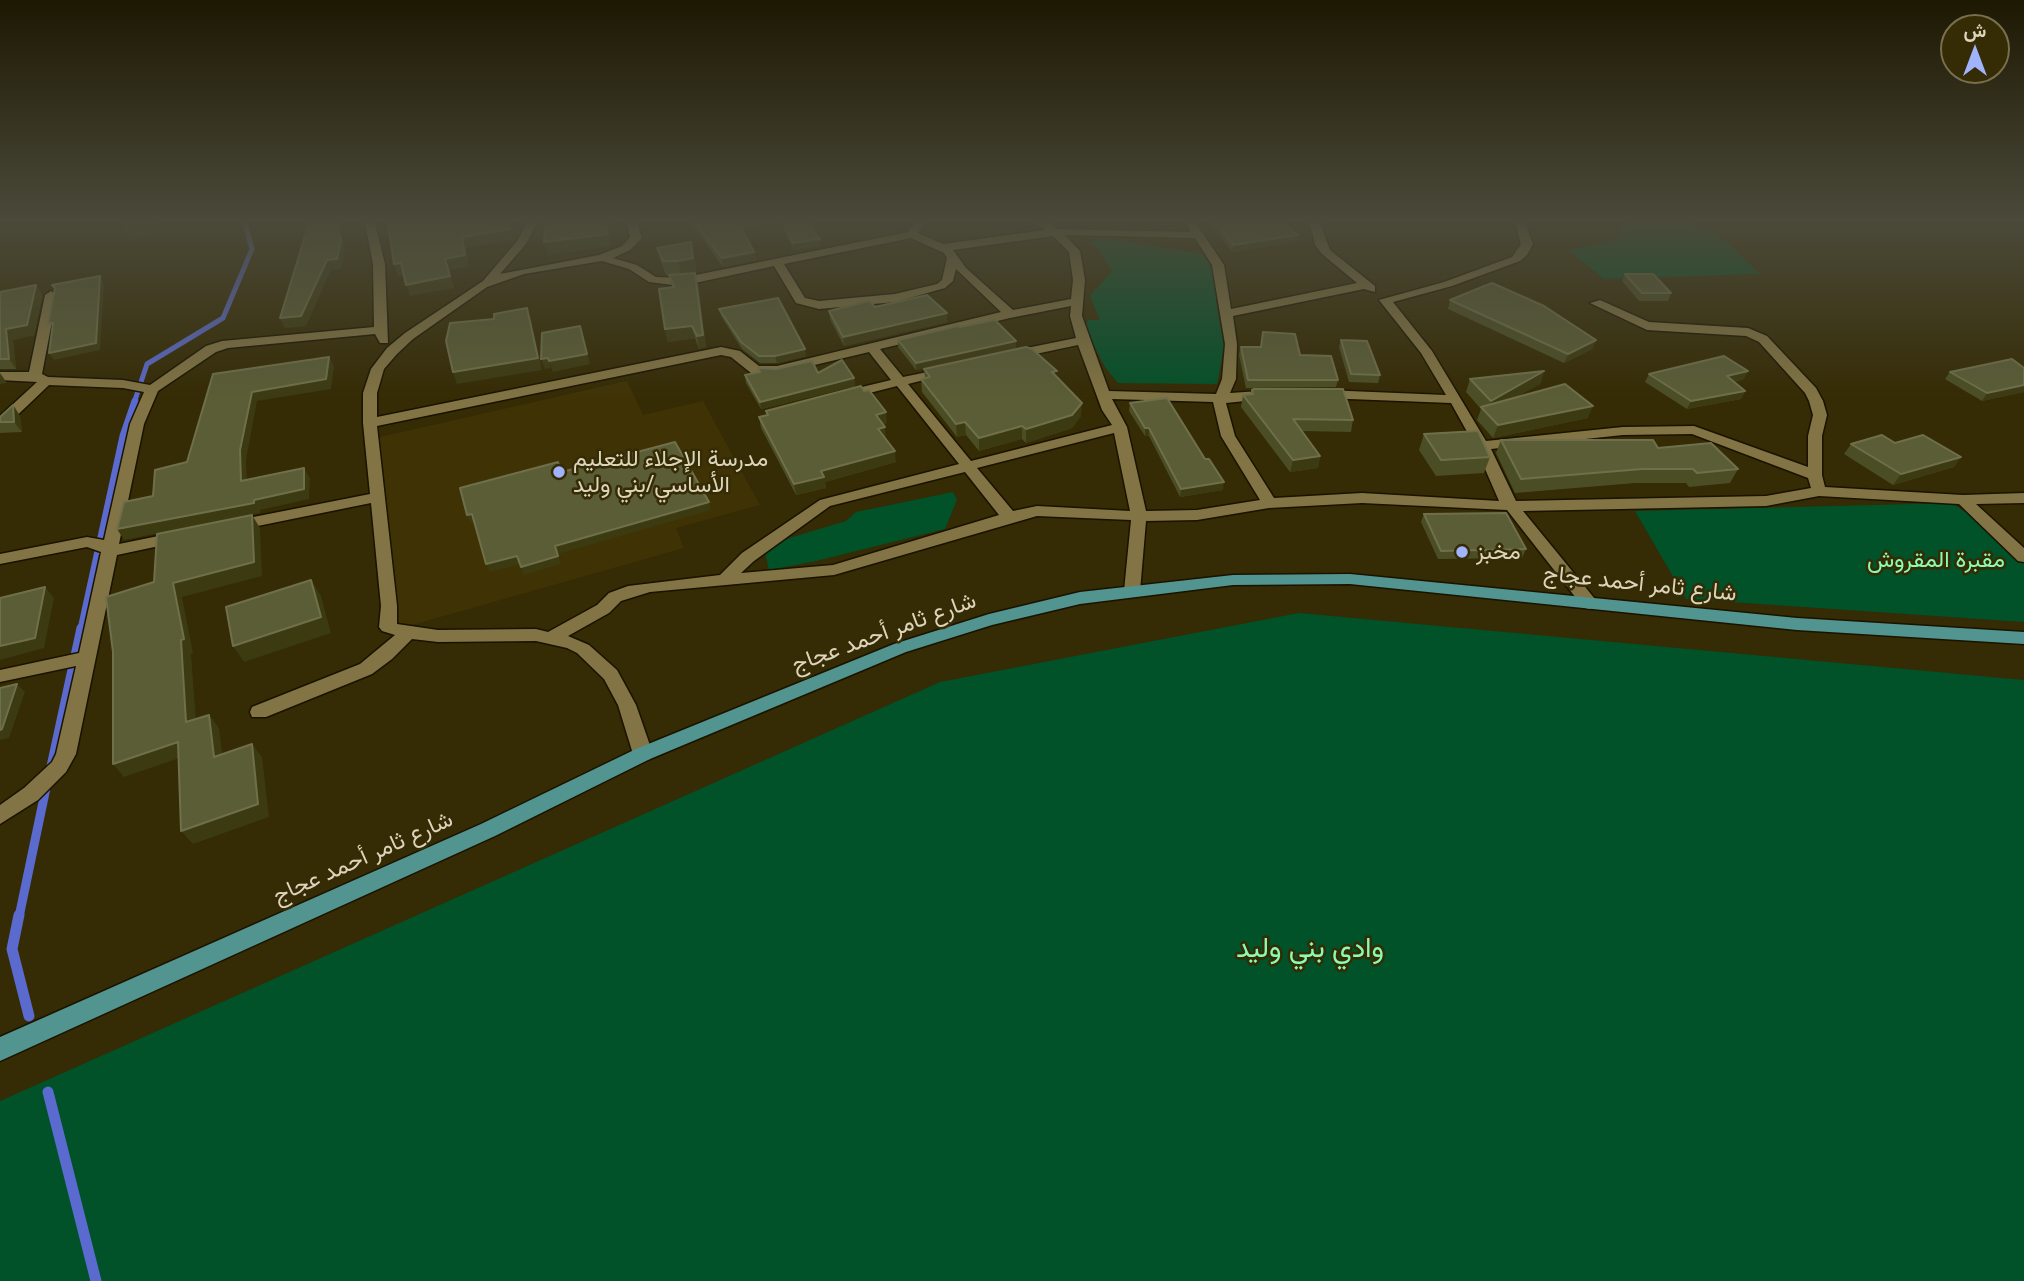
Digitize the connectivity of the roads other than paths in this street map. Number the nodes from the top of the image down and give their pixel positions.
1 (379, 283) edge
2 (486, 283) edge
3 (490, 283) edge
4 (790, 283) edge
5 (945, 283) edge
6 (976, 283) edge
7 (1077, 283) edge
8 (1222, 283) edge
9 (1363, 283) edge
10 (1451, 283) edge
11 (484, 285) junction
12 (1366, 285) junction
13 (51, 295) edge
14 (1385, 300) junction
15 (1079, 301) junction
16 (1596, 303) dead end
17 (1010, 314) junction
18 (1226, 314) junction
19 (380, 330) junction
20 (1083, 340) junction
21 (872, 347) junction
22 (392, 351) junction
23 (995, 359) edge
24 (955, 368) edge
25 (0, 376) edge
26 (40, 379) junction
27 (901, 380) junction
28 (152, 389) junction
29 (1289, 394) edge
30 (1314, 394) edge
31 (1103, 395) junction
32 (834, 398) edge
33 (1220, 398) junction
34 (1456, 399) junction
35 (370, 423) junction
36 (0, 424) edge
37 (1120, 427) junction
38 (1482, 446) junction
39 (970, 465) junction
40 (1815, 475) junction
41 (1819, 491) junction
42 (377, 497) junction
43 (2024, 498) edge
44 (1963, 500) junction
45 (1269, 503) junction
46 (1513, 506) junction
47 (1139, 516) junction
48 (1009, 517) junction
49 (217, 529) edge
50 (190, 535) edge
51 (110, 551) junction
52 (2024, 557) edge
53 (0, 559) edge
54 (725, 580) junction
55 (1132, 591) junction
56 (1589, 603) junction
57 (408, 633) junction
58 (551, 638) junction
59 (2024, 638) edge
60 (85, 658) junction
61 (0, 676) edge
62 (259, 712) dead end
63 (643, 754) junction
64 (0, 816) edge
65 (0, 1049) edge

1 - 19 street
2 - 11 street
3 - 11 street
4 - 5 street
6 - 17 street
7 - 15 street
8 - 18 street
9 - 12 street
10 - 14 street
11 - 22 street
12 - 14 street
12 - 18 street
13 - 26 street
14 - 34 street
15 - 17 street
15 - 20 street
16 - 40 street
17 - 21 street
18 - 33 street
19 - 22 street
19 - 28 street
20 - 23 street
20 - 31 street
21 - 27 street
21 - 35 street
22 - 35 street
24 - 27 street
25 - 26 street
26 - 28 street
26 - 36 street
27 - 32 street
27 - 39 street
28 - 51 street
29 - 33 street
30 - 34 street
31 - 33 street
31 - 37 street
33 - 45 street
34 - 38 street
35 - 42 street
37 - 39 street
37 - 47 street
38 - 40 street
38 - 46 street
39 - 48 street
39 - 54 street
40 - 41 street
41 - 44 street
41 - 46 street
42 - 49 street
42 - 57 street
43 - 44 street
44 - 52 street
45 - 46 street
45 - 47 street
46 - 56 street
47 - 48 street
47 - 55 street
48 - 54 street
50 - 51 street
51 - 53 street
51 - 60 street
54 - 58 street
55 - 56 main road, شارع ثامر أحمد عجاج
55 - 63 main road, شارع ثامر أحمد عجاج
56 - 59 main road, شارع ثامر أحمد عجاج
57 - 58 street
57 - 62 street
58 - 63 street
60 - 61 street
60 - 64 street
63 - 65 main road, شارع ثامر أحمد عجاج

